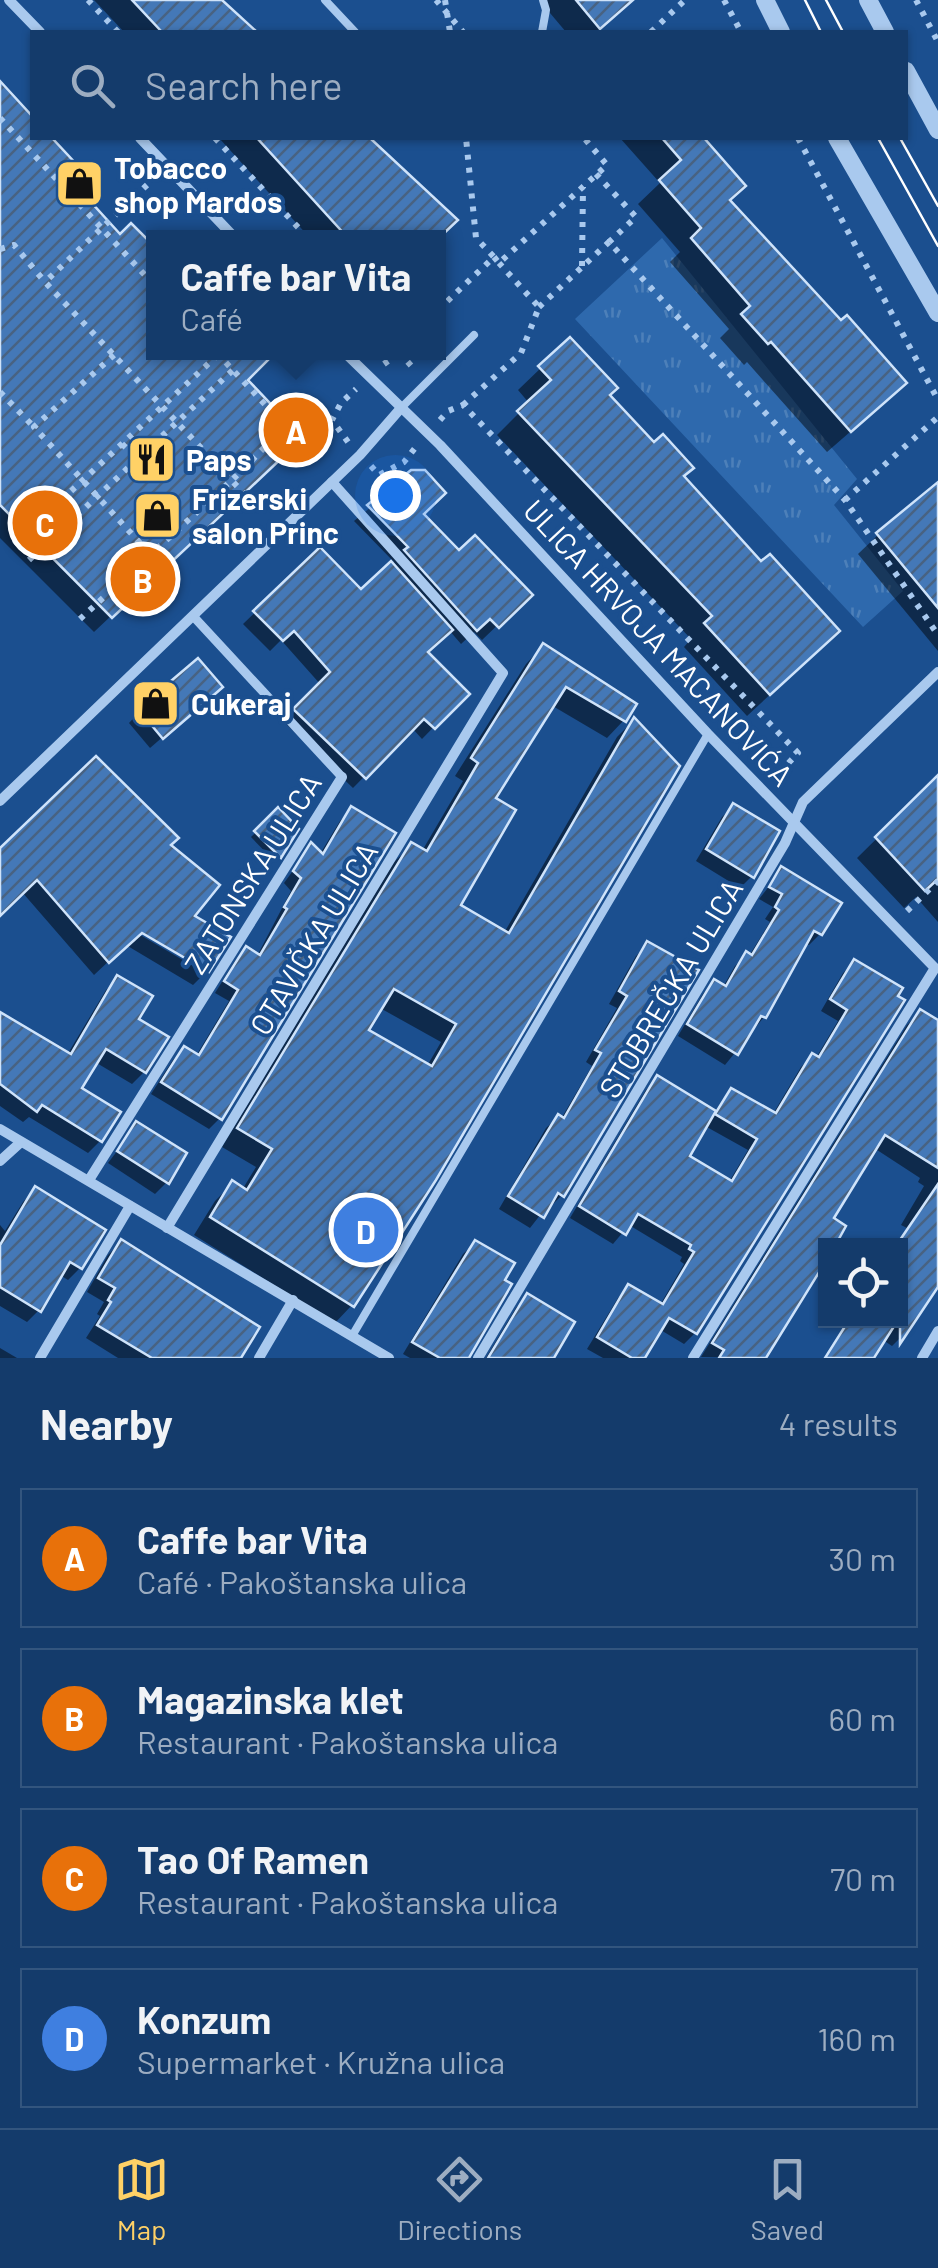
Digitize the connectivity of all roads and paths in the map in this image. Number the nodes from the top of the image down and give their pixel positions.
1 (9, 0) edge
2 (88, 0) edge
3 (326, 0) edge
4 (436, 0) edge
5 (445, 0) edge
6 (543, 0) edge
7 (685, 0) edge
8 (724, 0) edge
9 (765, 0) edge
10 (868, 0) edge
11 (916, 0) edge
12 (447, 12) junction
13 (38, 30) edge
14 (116, 30) edge
15 (353, 30) edge
16 (450, 30) edge
17 (461, 30) edge
18 (542, 30) edge
19 (652, 30) edge
20 (741, 30) edge
21 (780, 30) edge
22 (884, 30) edge
23 (938, 42) edge
24 (908, 75) edge
25 (0, 118) edge
26 (938, 130) edge
27 (142, 140) edge
28 (217, 140) edge
29 (466, 140) edge
30 (586, 140) edge
31 (799, 140) edge
32 (839, 140) edge
33 (596, 174) junction
34 (147, 185) dead end
35 (582, 187) junction
36 (102, 228) junction
37 (227, 230) edge
38 (301, 230) edge
39 (609, 242) junction
40 (0, 249) edge
41 (496, 260) junction
42 (582, 268) junction
43 (146, 275) edge
44 (45, 282) junction
45 (446, 303) edge
46 (539, 307) junction
47 (938, 313) edge
48 (474, 335) dead end
49 (114, 354) junction
50 (212, 360) edge
51 (225, 360) edge
52 (352, 360) edge
53 (233, 370) junction
54 (0, 392) edge
55 (312, 400) dead end
56 (938, 400) edge
57 (463, 406) junction
58 (162, 407) junction
59 (401, 408) junction
60 (448, 411) dead end
61 (938, 417) edge
62 (176, 423) junction
63 (34, 426) junction
64 (286, 426) junction
65 (122, 444) junction
66 (137, 458) junction
67 (82, 481) junction
68 (231, 481) junction
69 (332, 482) junction
70 (96, 497) junction
71 (250, 500) dead end
72 (845, 500) junction
73 (14, 544) dead end
74 (152, 555) junction
75 (29, 560) dead end
76 (171, 577) dead end
77 (192, 616) junction
78 (80, 618) dead end
79 (938, 635) edge
80 (938, 672) edge
81 (708, 734) junction
82 (798, 753) dead end
83 (342, 777) joint
84 (0, 801) edge
85 (793, 822) junction
86 (938, 882) edge
87 (903, 914) dead end
88 (937, 968) edge
89 (0, 1129) edge
90 (21, 1142) junction
91 (0, 1162) edge
92 (89, 1180) junction
93 (130, 1206) junction
94 (167, 1228) junction
95 (294, 1300) junction
96 (938, 1330) edge
97 (352, 1336) junction
98 (40, 1358) edge
99 (259, 1358) edge
100 (389, 1358) edge
101 (478, 1358) edge
102 (692, 1358) edge
103 (922, 1358) edge

1 - 13 street
2 - 14 path
3 - 15 lane
4 - 12 path
5 - 12 path
6 - 18 lane
7 - 19 path
8 - 20 path
9 - 21 street
10 - 22 street
11 - 23 path
12 - 16 path
12 - 17 path
24 - 26 street
25 - 36 path
27 - 37 street
28 - 38 path
29 - 41 path
30 - 33 path
31 - 56 path
32 - 47 street
33 - 35 path
33 - 39 path
34 - 36 path
35 - 41 path
35 - 42 path
36 - 43 path
36 - 44 path
39 - 42 path
39 - 72 path
40 - 44 path
41 - 45 path
41 - 46 path
42 - 46 path
44 - 49 path
46 - 57 path
48 - 59 lane
49 - 58 path
49 - 63 path
50 - 58 path
51 - 53 path
52 - 59 street, ULICA HRVOJA MACANOVIĆA
53 - 62 path
53 - 64 path
54 - 63 path
55 - 64 path
57 - 60 path
57 - 82 path
58 - 62 path
58 - 65 path
59 - 69 street
59 - 81 street, ULICA HRVOJA MACANOVIĆA
61 - 72 path
62 - 66 path
62 - 68 path
63 - 67 path
64 - 68 path
65 - 66 path
65 - 67 path
66 - 70 path
67 - 70 path
67 - 73 path
68 - 71 path
68 - 74 path
69 - 77 street
69 - 94 street, OTAVIČKA ULICA
70 - 74 path
70 - 75 path
72 - 79 path
74 - 76 path
74 - 78 path
77 - 83 street, ZATONSKA ULICA
77 - 84 street
80 - 85 street, STOBREČKA ULICA
81 - 85 street, ULICA HRVOJA MACANOVIĆA
81 - 97 lane
83 - 92 street, ZATONSKA ULICA
85 - 88 street, ULICA HRVOJA MACANOVIĆA
85 - 101 street, STOBREČKA ULICA
86 - 87 path
88 - 102 street
89 - 90 street
90 - 91 street
90 - 92 street
92 - 93 street
93 - 94 street
93 - 98 street
94 - 95 street
95 - 97 street
95 - 99 street
96 - 103 street
97 - 100 street

